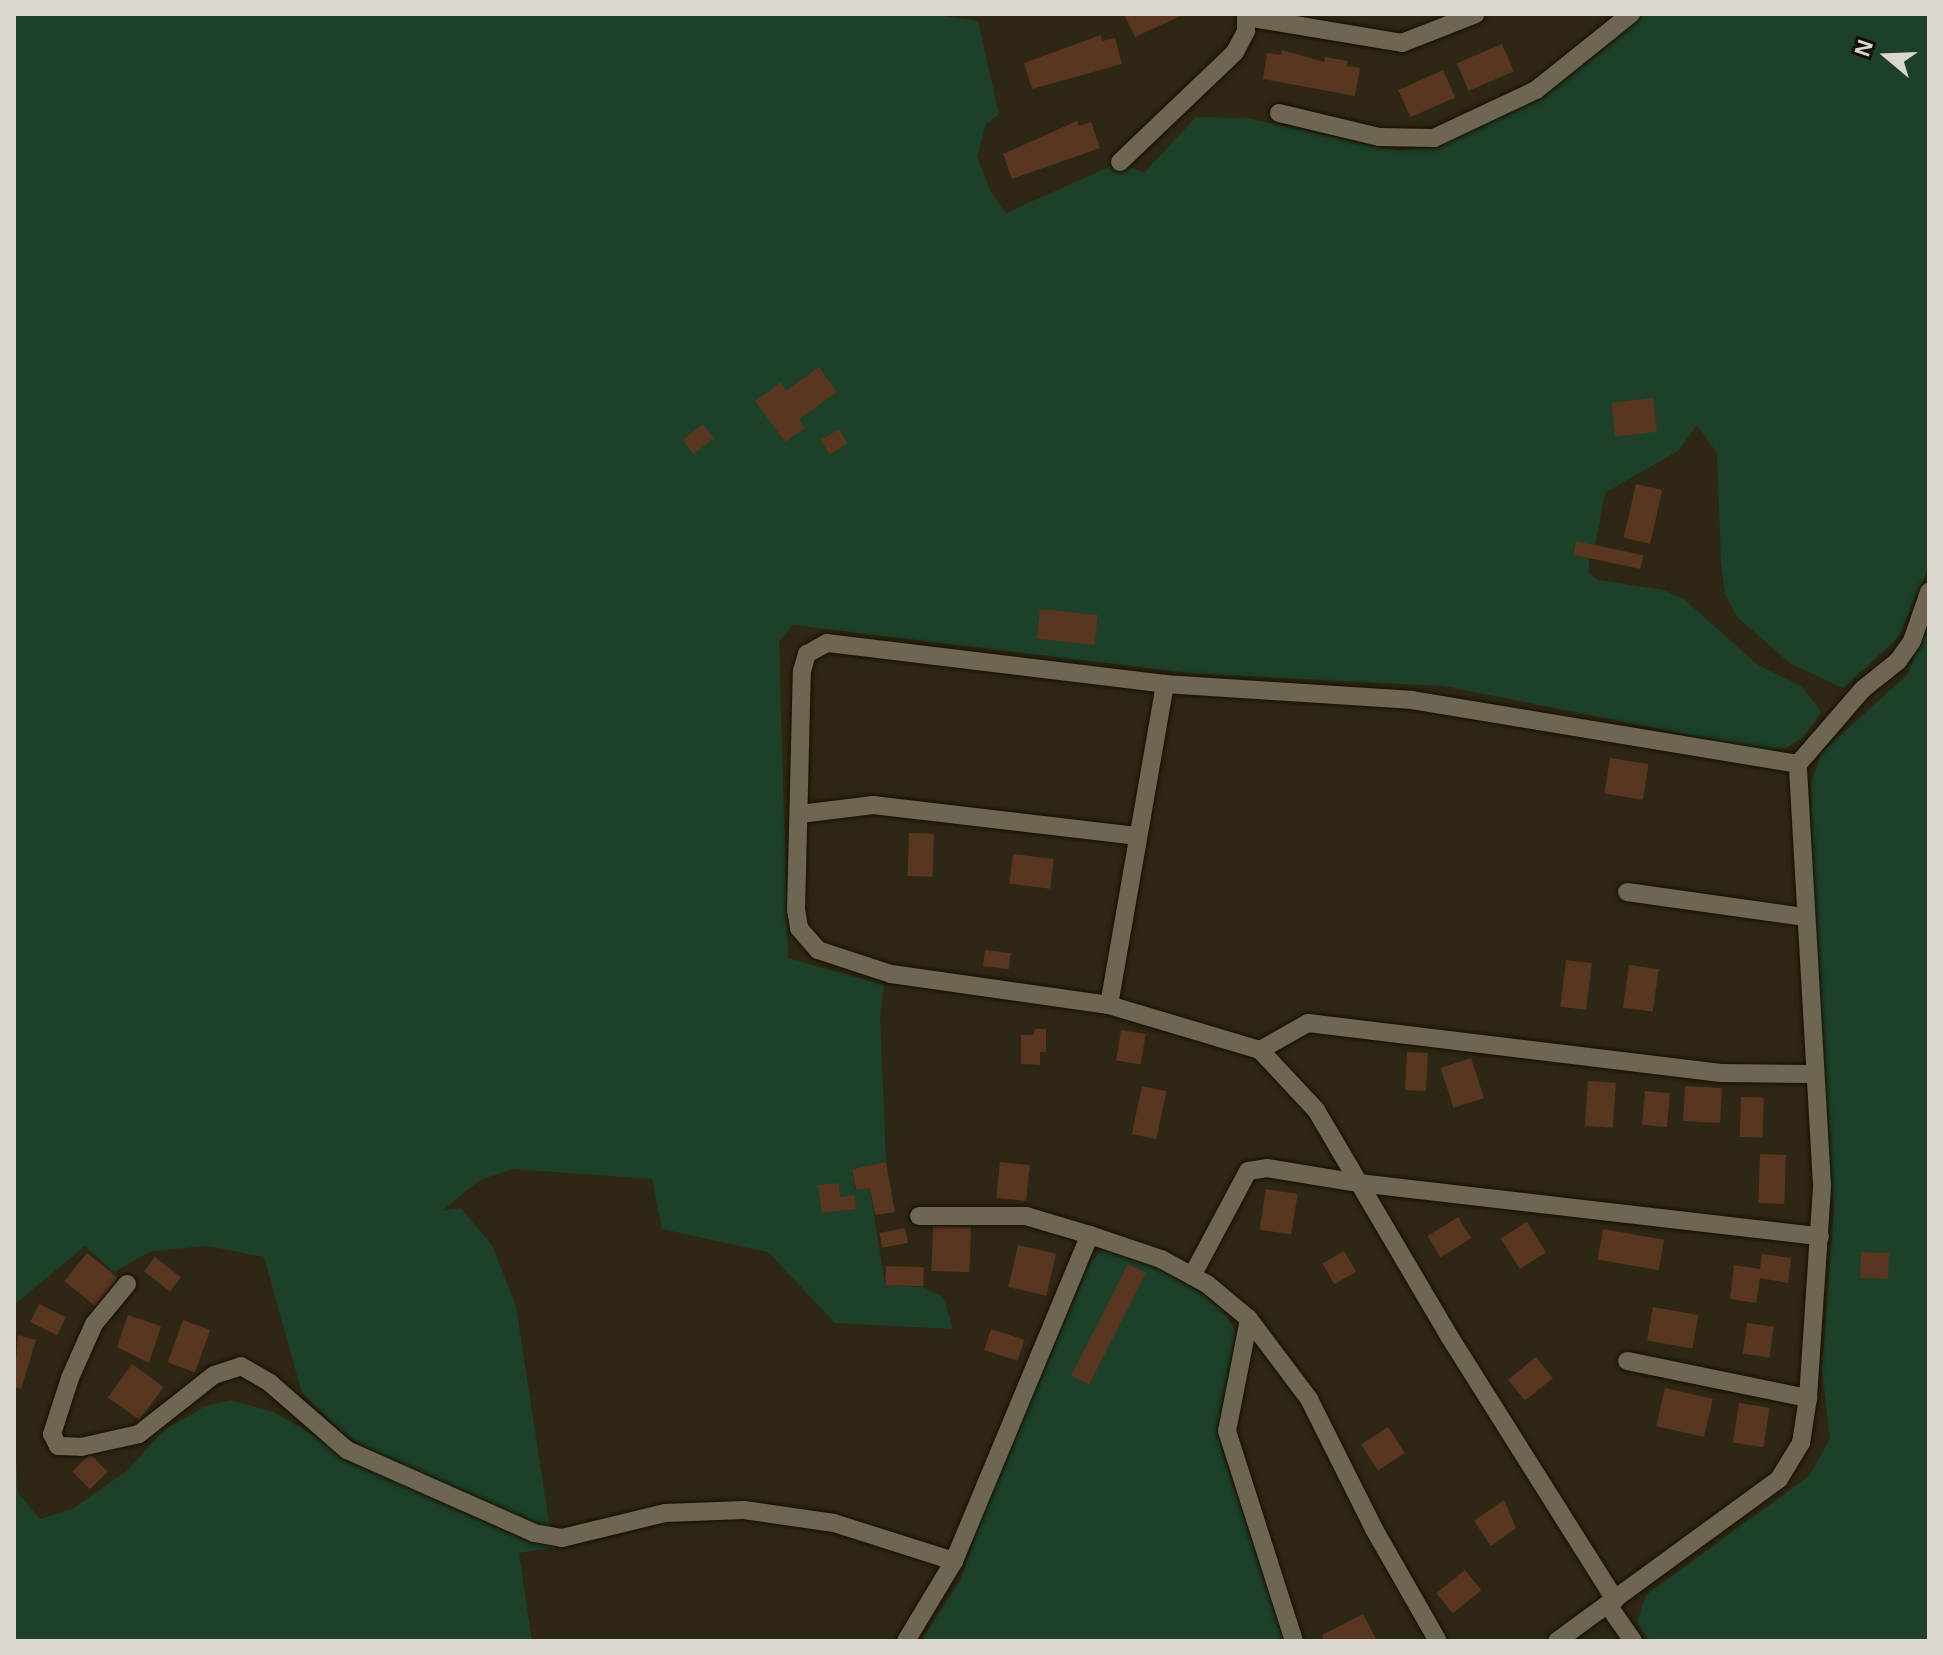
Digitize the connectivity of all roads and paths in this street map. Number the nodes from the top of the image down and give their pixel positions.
1 (1476, 14) edge
2 (1631, 14) edge
3 (1246, 16) edge
4 (1279, 113) dead end
5 (1120, 162) dead end
6 (1929, 592) edge
7 (1165, 684) junction
8 (1798, 764) junction
9 (800, 814) junction
10 (1138, 836) junction
11 (1627, 892) dead end
12 (1805, 917) junction
13 (1109, 1005) junction
14 (1260, 1050) junction
15 (1812, 1074) junction
16 (1359, 1183) junction
17 (919, 1216) dead end
18 (1090, 1235) junction
19 (1820, 1236) junction
20 (1192, 1276) junction
21 (127, 1284) dead end
22 (1249, 1319) junction
23 (1627, 1361) dead end
24 (1808, 1398) junction
25 (954, 1561) junction
26 (1612, 1603) junction
27 (906, 1641) edge
28 (1294, 1641) edge
29 (1438, 1641) edge
30 (1557, 1641) edge
31 (1633, 1641) edge

1 - 3 street
2 - 4 street
3 - 5 street
6 - 8 street
7 - 8 street
7 - 9 street
7 - 10 street
8 - 12 street
9 - 10 street
9 - 13 street
10 - 13 street
11 - 12 street
12 - 15 street
13 - 14 street
14 - 15 street
14 - 16 street
15 - 19 street
16 - 19 street
16 - 20 street
16 - 26 street
17 - 18 street
18 - 20 street
18 - 25 street
19 - 24 street
20 - 22 street
21 - 25 street
22 - 28 street
22 - 29 street
23 - 24 street
24 - 26 street
25 - 27 street
26 - 30 street
26 - 31 street

